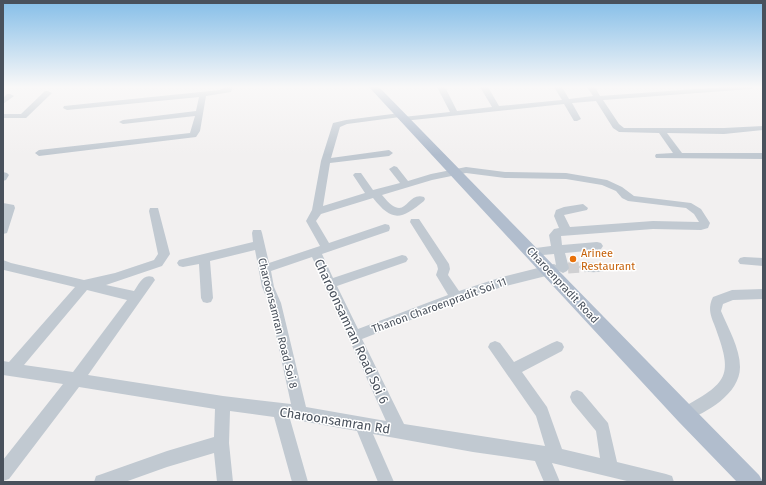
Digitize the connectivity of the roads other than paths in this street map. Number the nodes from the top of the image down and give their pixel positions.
1 (30, 110) edge
2 (199, 110) edge
3 (395, 110) edge
4 (453, 110) edge
5 (485, 110) edge
6 (571, 110) edge
7 (607, 110) edge
8 (198, 113) junction
9 (455, 114) junction
10 (3, 116) edge
11 (402, 117) junction
12 (577, 119) dead end
13 (123, 122) dead end
14 (763, 128) edge
15 (661, 130) junction
16 (389, 152) dead end
17 (39, 153) dead end
18 (659, 156) dead end
19 (679, 156) junction
20 (763, 156) edge
21 (326, 160) junction
22 (394, 169) dead end
23 (454, 172) junction
24 (358, 175) dead end
25 (406, 184) junction
26 (373, 194) junction
27 (420, 199) dead end
28 (3, 206) edge
29 (584, 208) dead end
30 (154, 211) dead end
31 (317, 211) junction
32 (415, 222) dead end
33 (386, 228) dead end
34 (3, 230) edge
35 (566, 231) junction
36 (596, 246) dead end
37 (321, 250) junction
38 (557, 250) junction
39 (532, 252) junction
40 (204, 258) junction
41 (402, 260) dead end
42 (744, 261) dead end
43 (763, 262) edge
44 (183, 263) dead end
45 (3, 264) edge
46 (585, 267) tunnel mouth
47 (602, 267) dead end
48 (560, 268) junction
49 (264, 269) junction
50 (149, 280) dead end
51 (330, 284) junction
52 (84, 285) junction
53 (763, 294) edge
54 (136, 297) junction
55 (456, 297) junction
56 (207, 298) dead end
57 (354, 336) junction
58 (496, 347) dead end
59 (557, 347) dead end
60 (7, 369) edge
61 (512, 370) junction
62 (75, 381) junction
63 (577, 397) dead end
64 (223, 403) junction
65 (280, 411) junction
66 (300, 413) junction
67 (685, 414) junction
68 (361, 423) junction
69 (399, 431) junction
70 (221, 443) junction
71 (540, 454) junction
72 (556, 456) junction
73 (610, 469) junction
74 (3, 473) edge
75 (131, 476) edge
76 (102, 482) edge
77 (225, 482) edge
78 (300, 482) edge
79 (386, 482) edge
80 (552, 482) edge
81 (666, 482) edge
82 (752, 482) edge

1 - 10 street
2 - 8 street
3 - 11 main road, Charoenpradit Road
4 - 9 street
5 - 9 street
6 - 12 street
7 - 15 street
8 - 13 street
8 - 17 street
9 - 11 street
11 - 21 street
11 - 23 main road, Charoenpradit Road
14 - 15 street
15 - 19 street
16 - 21 street
18 - 19 street
19 - 20 street
21 - 31 street
22 - 25 street
23 - 25 street
23 - 35 street
23 - 39 main road, Charoenpradit Road
24 - 26 street
25 - 26 street
26 - 27 street
26 - 31 street
28 - 34 street
29 - 35 street
30 - 52 street
31 - 37 street, Charoonsamran Road Soi 6
32 - 55 street
33 - 37 street
35 - 38 street
36 - 38 street
37 - 49 street
37 - 51 street, Charoonsamran Road Soi 6
38 - 39 street
38 - 48 street
39 - 48 main road, Charoenpradit Road
40 - 44 street
40 - 49 street, Charoonsamran Road Soi 8
40 - 56 street
41 - 51 street
42 - 43 street
45 - 52 street
46 - 47 street
48 - 55 street, Thanon Charoenpradit Soi 11
48 - 67 main road, Charoenpradit Road
49 - 66 street, Charoonsamran Road Soi 8
50 - 54 street
51 - 57 street, Charoonsamran Road Soi 6
52 - 54 street
52 - 60 street
53 - 67 street
54 - 62 street
55 - 57 street, Thanon Charoenpradit Soi 11
57 - 69 street, Charoonsamran Road Soi 6
58 - 61 street
59 - 61 street
60 - 62 street, Charoonsamran Rd
61 - 72 street
62 - 64 street, Charoonsamran Rd
62 - 74 street
63 - 73 street
64 - 65 street, Charoonsamran Rd
64 - 70 street
65 - 66 street, Charoonsamran Rd
65 - 78 street
66 - 68 street, Charoonsamran Rd
67 - 82 main road, Charoenpradit Road
68 - 69 street, Charoonsamran Rd
68 - 79 street
69 - 71 street, Charoonsamran Rd
70 - 75 street
70 - 77 street
71 - 72 street, Charoonsamran Rd
71 - 80 street
72 - 73 street, Charoonsamran Rd
73 - 81 street, Charoonsamran Rd
75 - 76 street

